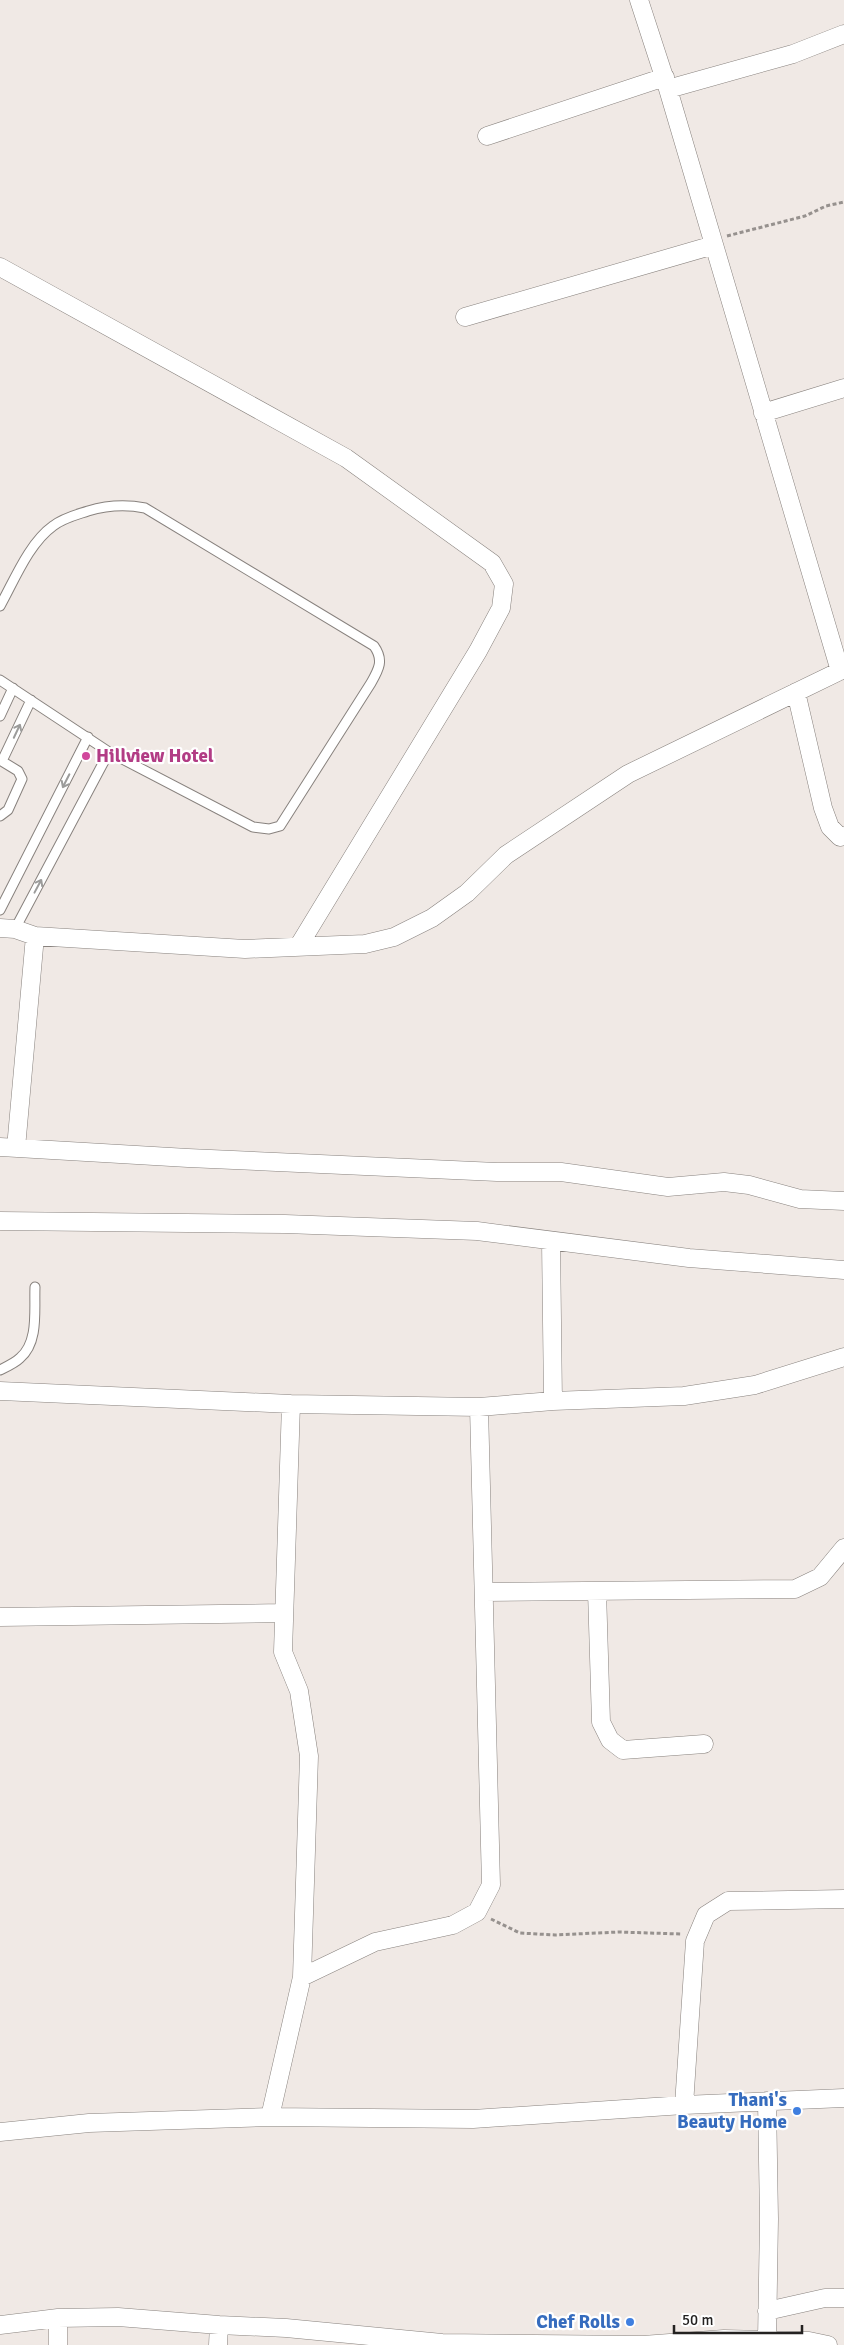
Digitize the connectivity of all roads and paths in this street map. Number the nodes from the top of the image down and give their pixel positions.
1 (639, 0) edge
2 (844, 34) edge
3 (666, 83) junction
4 (486, 136) dead end
5 (844, 202) edge
6 (713, 242) junction
7 (0, 267) edge
8 (465, 317) dead end
9 (844, 388) edge
10 (763, 413) junction
11 (0, 606) edge
12 (842, 670) edge
13 (0, 680) edge
14 (13, 688) junction
15 (796, 692) junction
16 (31, 700) junction
17 (0, 716) edge
18 (88, 737) junction
19 (110, 752) junction
20 (1, 761) edge
21 (0, 816) edge
22 (844, 836) edge
23 (0, 910) edge
24 (8, 928) edge
25 (35, 936) junction
26 (298, 947) junction
27 (8, 1148) edge
28 (844, 1201) edge
29 (0, 1221) edge
30 (552, 1240) junction
31 (842, 1268) edge
32 (35, 1287) dead end
33 (844, 1357) edge
34 (0, 1370) edge
35 (0, 1391) edge
36 (553, 1401) junction
37 (291, 1404) junction
38 (479, 1406) junction
39 (844, 1548) edge
40 (596, 1591) junction
41 (484, 1592) junction
42 (284, 1613) junction
43 (0, 1617) edge
44 (704, 1744) dead end
45 (844, 1900) edge
46 (477, 1912) junction
47 (695, 1941) junction
48 (302, 1977) junction
49 (844, 2098) edge
50 (767, 2101) junction
51 (684, 2104) junction
52 (270, 2117) junction
53 (0, 2132) edge
54 (844, 2298) edge
55 (767, 2310) junction
56 (58, 2318) junction
57 (0, 2325) edge
58 (219, 2325) junction
59 (767, 2340) junction
60 (58, 2345) edge
61 (218, 2345) edge
62 (828, 2345) edge

1 - 3 street
2 - 3 street
3 - 4 street
3 - 6 street
5 - 6 path
6 - 8 street
6 - 10 street
7 - 26 street
9 - 10 street
10 - 12 street
11 - 19 lane
12 - 15 street
13 - 14 lane
14 - 16 lane
14 - 17 lane
15 - 22 street
15 - 26 street
16 - 18 lane
20 -> 16 lane
18 - 19 lane
18 -> 23 lane
24 -> 19 lane
20 - 21 lane
24 - 25 street
25 - 26 street
25 - 27 street
27 - 28 street
29 - 30 street
30 - 31 street
30 - 36 street
32 - 34 lane
33 - 36 street
35 - 37 street
36 - 38 street
37 - 38 street
37 - 42 street
38 - 41 street
39 - 40 street
40 - 41 street
40 - 44 street
41 - 46 street
42 - 43 street
42 - 48 street
45 - 47 street
46 - 47 path
46 - 48 street
47 - 51 street
48 - 52 street
49 - 50 street
50 - 51 street
50 - 55 street
51 - 52 street
52 - 53 street
54 - 55 street
55 - 59 street
56 - 57 street
56 - 58 street
56 - 60 street
58 - 59 street
58 - 61 street
59 - 62 street

